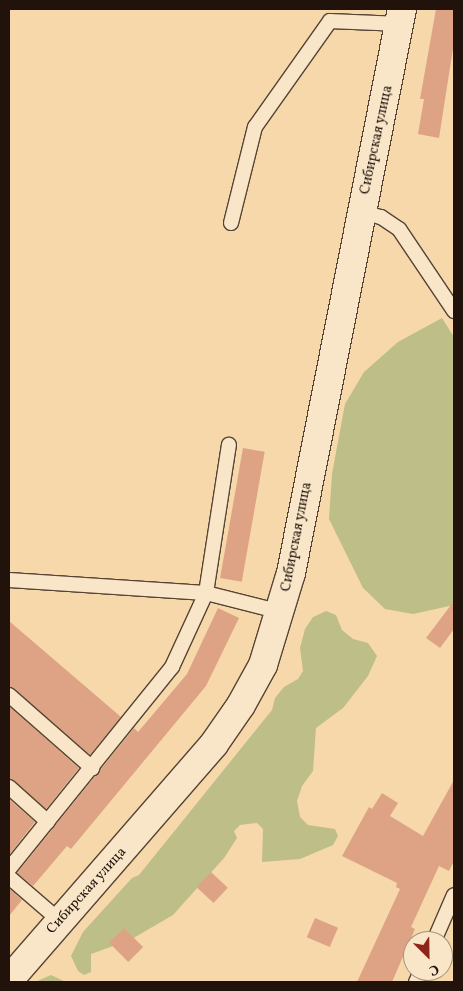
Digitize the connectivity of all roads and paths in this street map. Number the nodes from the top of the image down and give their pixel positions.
1 (401, 16) edge
2 (362, 212) junction
3 (231, 223) dead end
4 (454, 310) edge
5 (229, 445) dead end
6 (9, 580) edge
7 (206, 593) junction
8 (281, 612) junction
9 (9, 695) edge
10 (92, 768) junction
11 (9, 787) edge
12 (48, 822) junction
13 (9, 869) edge
14 (9, 877) edge
15 (454, 895) edge
16 (60, 921) junction
17 (438, 931) edge
18 (9, 980) edge

1 - 2 street, Сибирская улица
1 - 3 lane
2 - 4 lane
2 - 8 street, Сибирская улица
5 - 7 lane
6 - 7 lane
7 - 8 lane
7 - 10 lane
8 - 16 street, Сибирская улица
9 - 10 lane
10 - 12 lane
11 - 12 lane
12 - 13 lane
14 - 16 lane
15 - 17 lane
16 - 18 street, Сибирская улица

